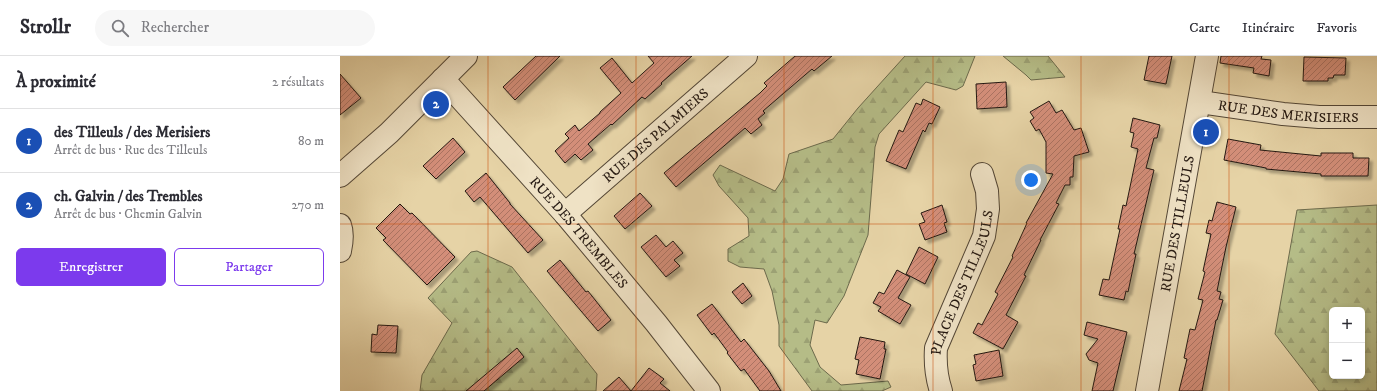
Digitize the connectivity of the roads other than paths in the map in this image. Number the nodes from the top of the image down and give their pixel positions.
1 (466, 56) edge
2 (746, 56) edge
3 (1207, 56) edge
4 (444, 79) junction
5 (1200, 102) junction
6 (1377, 117) edge
7 (982, 174) dead end
8 (340, 176) edge
9 (565, 214) junction
10 (340, 225) edge
11 (340, 251) edge
12 (709, 391) edge
13 (941, 391) edge
14 (1147, 391) edge

1 - 4 street
2 - 9 street, RUE DES PALMIERS
3 - 5 street, RUE DES TILLEULS
4 - 8 street
4 - 9 street, RUE DES TREMBLES
5 - 6 street, RUE DES MERISIERS
5 - 14 street, RUE DES TILLEULS
7 - 13 street, PLACE DES TILLEULS
9 - 12 street, RUE DES TREMBLES
10 - 11 street

